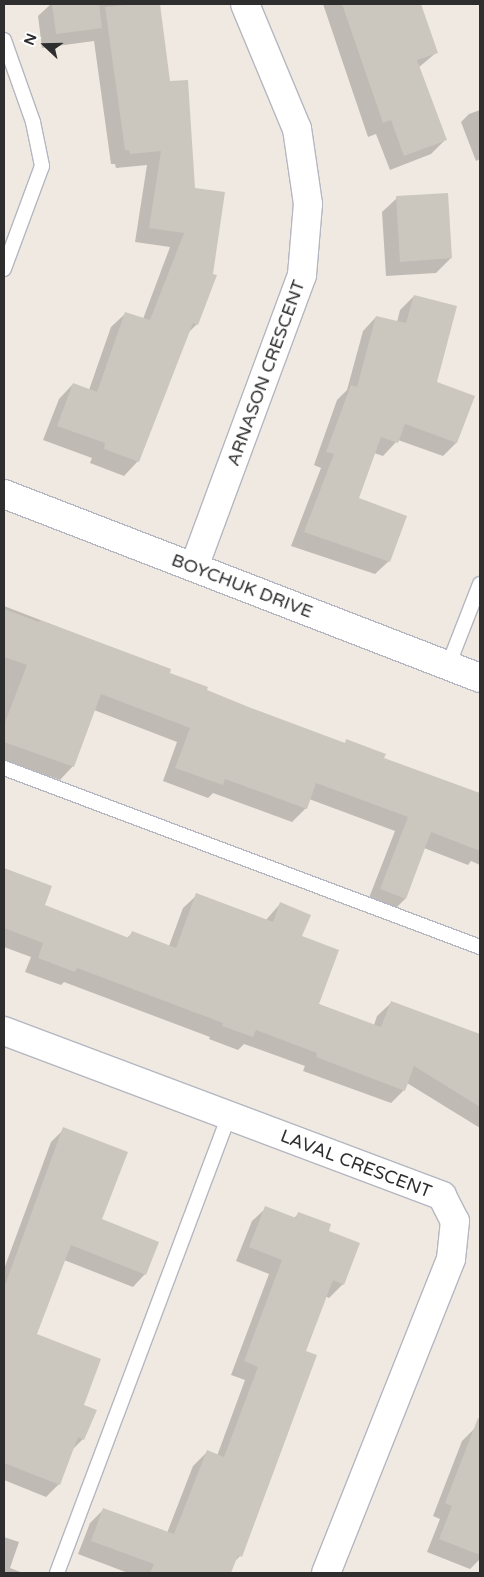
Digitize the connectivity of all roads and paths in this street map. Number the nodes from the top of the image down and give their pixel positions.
1 (245, 4) edge
2 (4, 40) edge
3 (4, 269) edge
4 (4, 494) edge
5 (194, 568) junction
6 (480, 584) edge
7 (448, 666) junction
8 (480, 678) edge
9 (4, 768) edge
10 (480, 947) edge
11 (4, 1032) edge
12 (229, 1116) junction
13 (57, 1573) edge
14 (326, 1573) edge

1 - 5 street, ARNASON CRESCENT
2 - 3 lane
4 - 5 street, BOYCHUK DRIVE
5 - 7 street, BOYCHUK DRIVE
6 - 7 lane
7 - 8 street, BOYCHUK DRIVE
9 - 10 lane
11 - 12 street, LAVAL CRESCENT
12 - 13 lane
12 - 14 street, LAVAL CRESCENT

